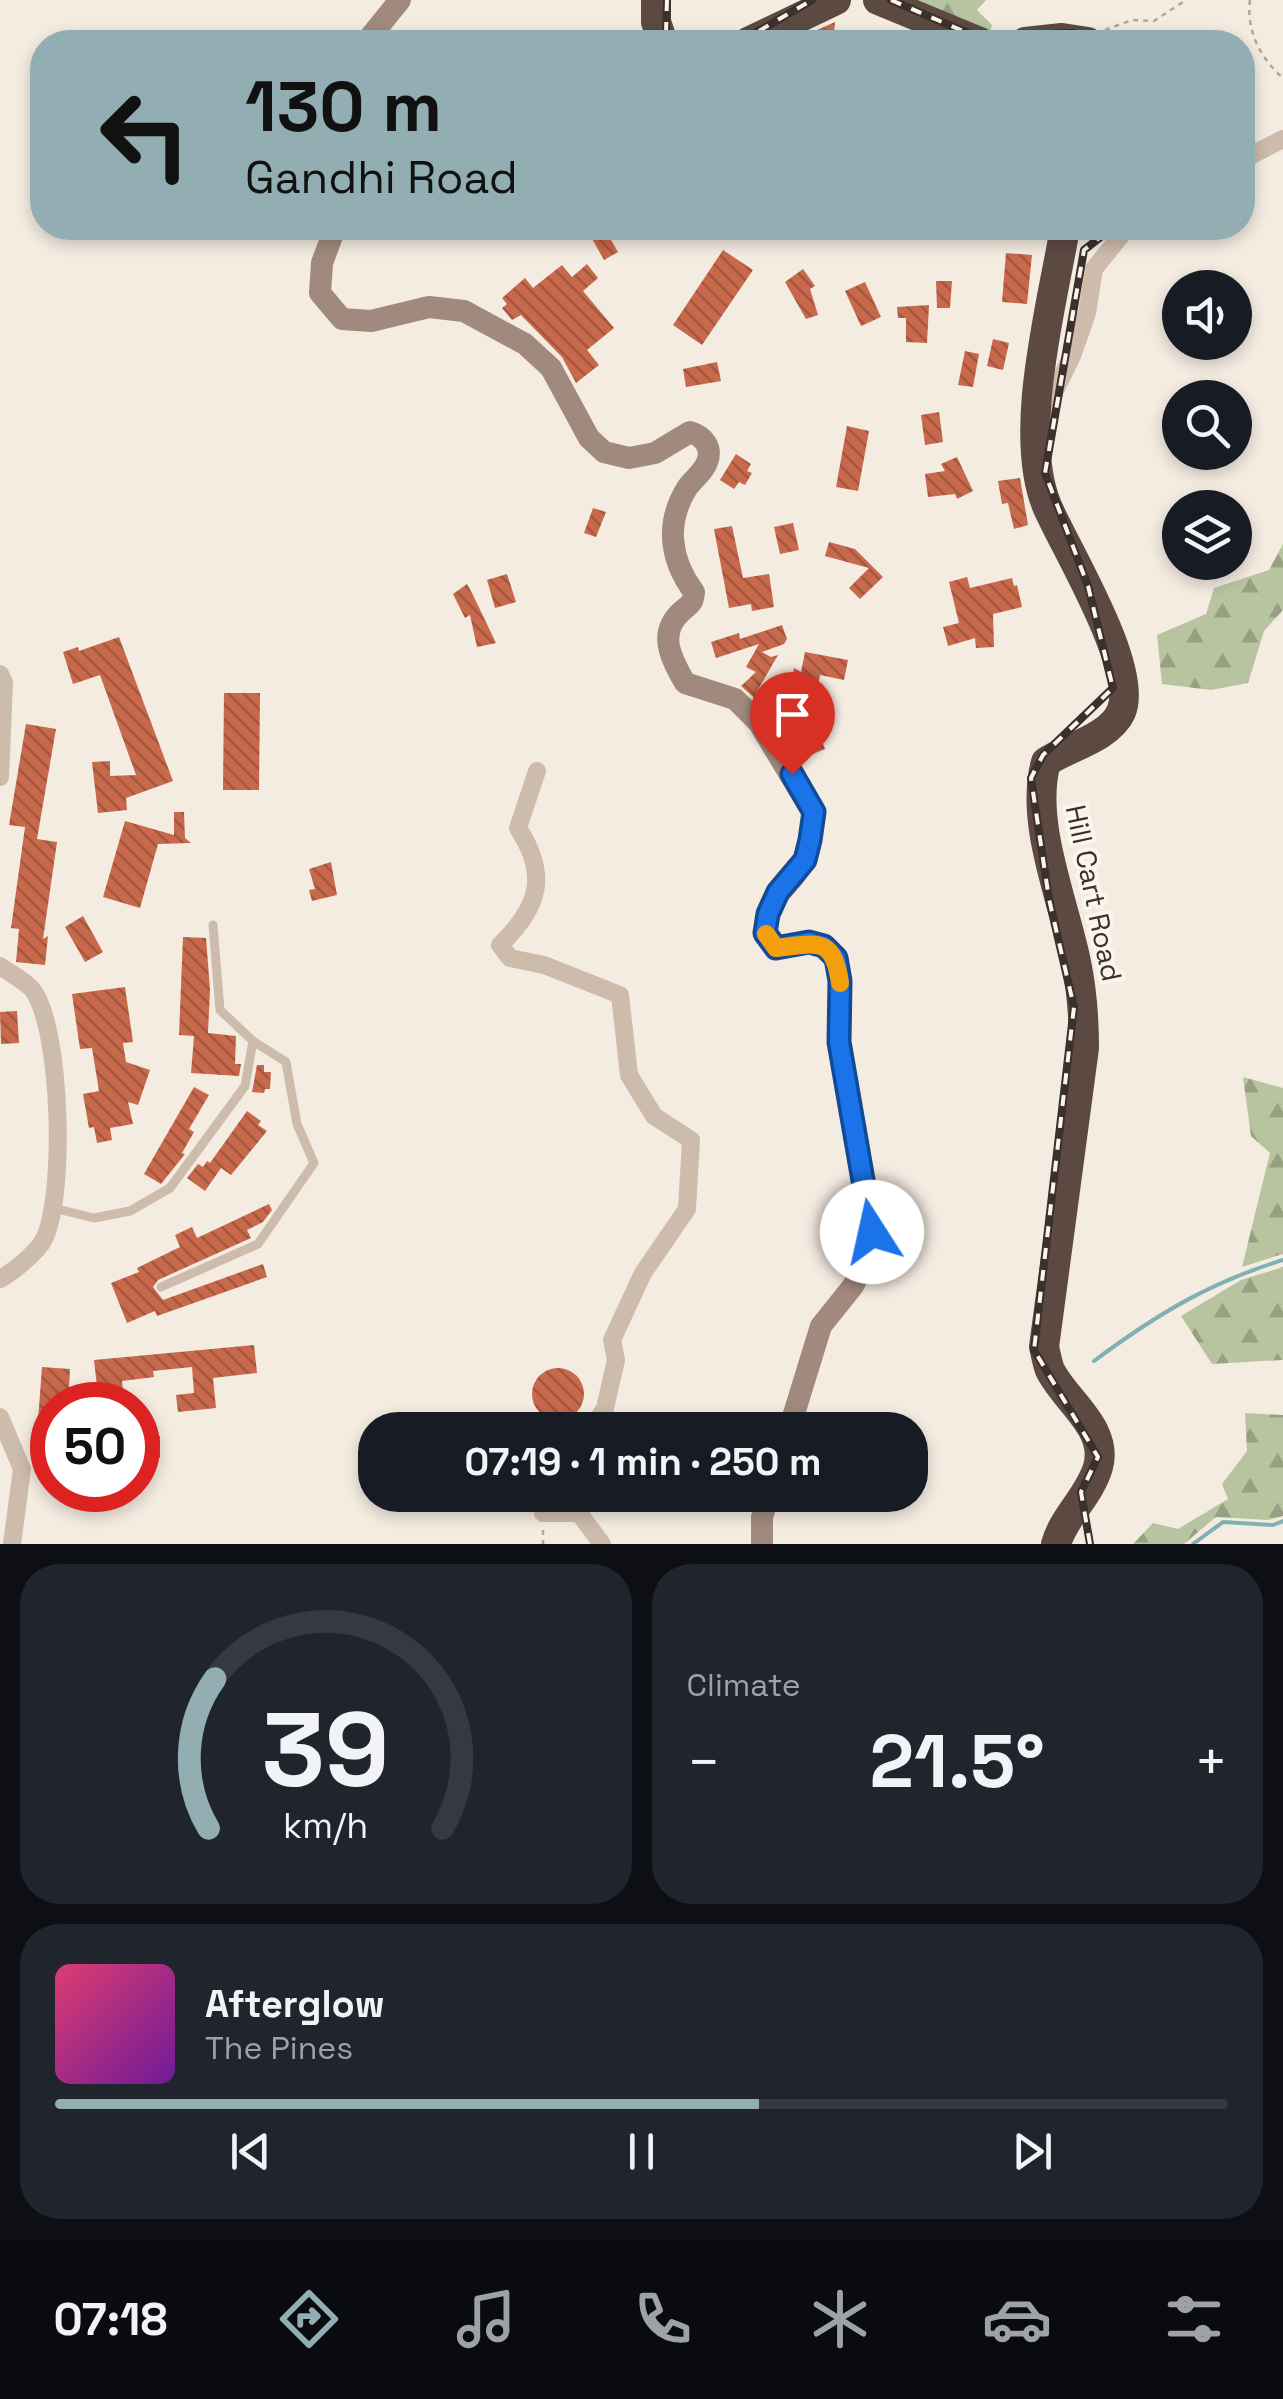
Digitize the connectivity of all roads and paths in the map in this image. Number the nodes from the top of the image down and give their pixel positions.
1 (400, 0) edge
2 (656, 0) edge
3 (836, 0) edge
4 (878, 0) edge
5 (1186, 0) edge
6 (1250, 0) edge
7 (376, 30) edge
8 (659, 30) edge
9 (773, 30) edge
10 (951, 30) edge
11 (1111, 30) edge
12 (1252, 30) edge
13 (1255, 38) edge
14 (1283, 78) edge
15 (1283, 139) edge
16 (1255, 153) edge
17 (331, 240) edge
18 (1063, 240) edge
19 (1117, 240) edge
20 (1034, 434) junction
21 (0, 674) edge
22 (536, 771) dead end
23 (0, 777) edge
24 (213, 924) dead end
25 (0, 966) edge
26 (254, 1041) junction
27 (53, 1208) junction
28 (0, 1279) edge
29 (161, 1287) dead end
30 (602, 1412) edge
31 (795, 1412) edge
32 (0, 1418) edge
33 (543, 1512) edge
34 (764, 1512) edge
35 (12, 1544) edge
36 (602, 1544) edge
37 (762, 1544) edge
38 (1056, 1544) edge

1 - 7 main road
2 - 8 highway
3 - 9 highway
4 - 10 highway
5 - 11 path
6 - 12 path
13 - 14 path
15 - 16 street
17 - 31 main road
18 - 20 highway, Hill Cart Road
19 - 20 street
20 - 38 highway, Hill Cart Road
21 - 23 street
22 - 30 street
24 - 26 lane
25 - 27 street
26 - 27 lane
26 - 29 lane
27 - 28 street
32 - 35 street
33 - 36 street
34 - 37 main road

